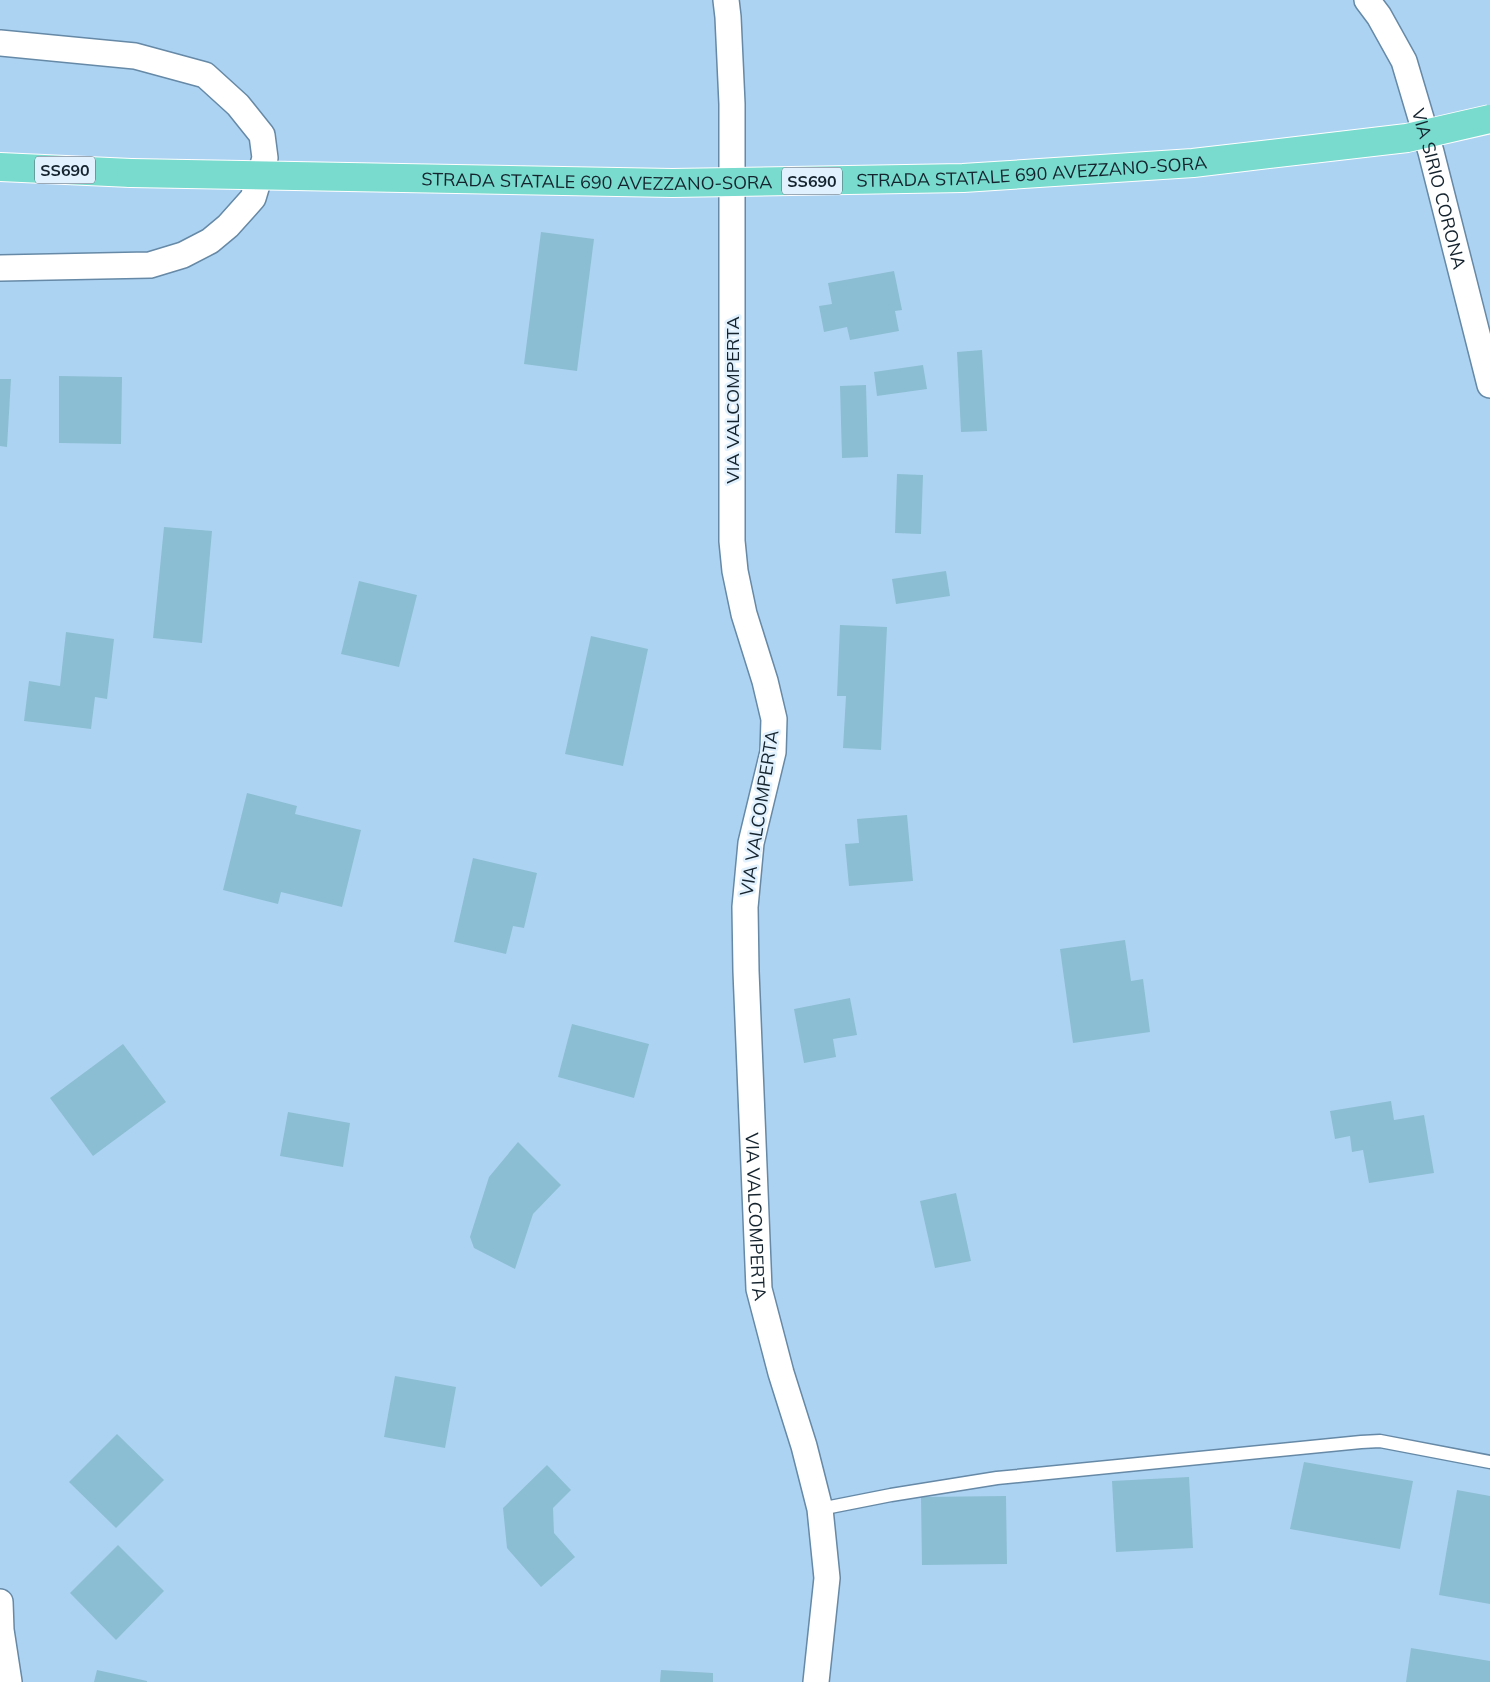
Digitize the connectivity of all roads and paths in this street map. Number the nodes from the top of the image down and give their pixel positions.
1 (726, 0) edge
2 (1367, 0) edge
3 (0, 43) edge
4 (1490, 119) edge
5 (0, 167) edge
6 (0, 268) edge
7 (1490, 385) edge
8 (1490, 1462) edge
9 (820, 1509) junction
10 (0, 1602) edge
11 (10, 1682) edge
12 (816, 1682) edge

1 - 9 street, VIA VALCOMPERTA
2 - 7 street, VIA SIRIO CORONA
3 - 6 street
4 - 5 highway, STRADA STATALE 690 AVEZZANO-SORA / SS690, bridge
8 - 9 lane
9 - 12 street, VIA VALCOMPERTA
10 - 11 street

